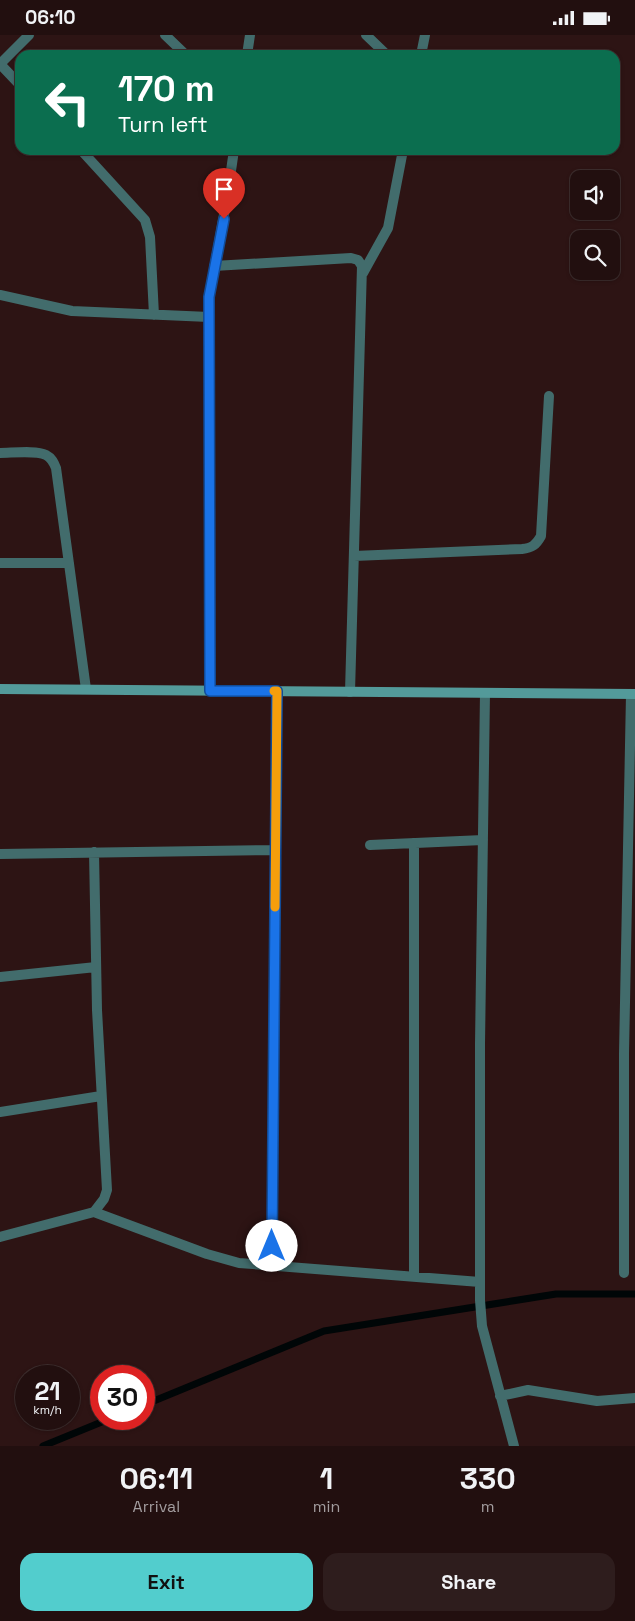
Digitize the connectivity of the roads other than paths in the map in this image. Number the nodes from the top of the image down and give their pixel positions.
1 (29, 35) edge
2 (165, 35) edge
3 (250, 35) edge
4 (366, 35) edge
5 (425, 35) edge
6 (181, 50) edge
7 (248, 50) edge
8 (382, 50) edge
9 (423, 50) edge
10 (0, 64) edge
11 (15, 80) edge
12 (86, 155) edge
13 (233, 155) edge
14 (402, 155) edge
15 (214, 266) junction
16 (363, 273) junction
17 (0, 295) edge
18 (154, 315) junction
19 (209, 317) junction
20 (549, 397) dead end
21 (0, 453) edge
22 (354, 556) junction
23 (0, 563) edge
24 (69, 563) junction
25 (0, 689) edge
26 (86, 689) junction
27 (210, 691) junction
28 (277, 691) junction
29 (350, 692) junction
30 (485, 693) junction
31 (633, 694) edge
32 (483, 840) junction
33 (414, 843) junction
34 (370, 845) dead end
35 (275, 850) junction
36 (94, 852) junction
37 (0, 854) edge
38 (96, 967) junction
39 (0, 977) edge
40 (102, 1096) junction
41 (0, 1112) edge
42 (94, 1212) junction
43 (0, 1237) edge
44 (272, 1265) junction
45 (624, 1273) dead end
46 (414, 1277) junction
47 (480, 1283) junction
48 (500, 1396) junction
49 (635, 1398) edge
50 (514, 1446) edge

1 - 10 street
2 - 6 street
3 - 7 street
4 - 8 street
5 - 9 street
10 - 11 street
12 - 18 street
13 - 15 street
14 - 16 street
15 - 16 street
15 - 19 street
16 - 22 street
17 - 18 street
18 - 19 street
19 - 27 street
20 - 22 street
21 - 24 street
22 - 29 street
23 - 24 street
24 - 26 street
25 - 26 street
26 - 27 street
27 - 28 street
28 - 29 street
28 - 35 street
29 - 30 street
30 - 31 street
30 - 32 street
31 - 45 street
32 - 33 street
32 - 47 street
33 - 34 street
33 - 46 street
35 - 36 street
35 - 44 street
36 - 37 street
36 - 38 street
38 - 39 street
38 - 40 street
40 - 41 street
40 - 42 street
42 - 43 street
42 - 44 street
44 - 46 street
46 - 47 street
47 - 48 street
48 - 49 street
48 - 50 street

